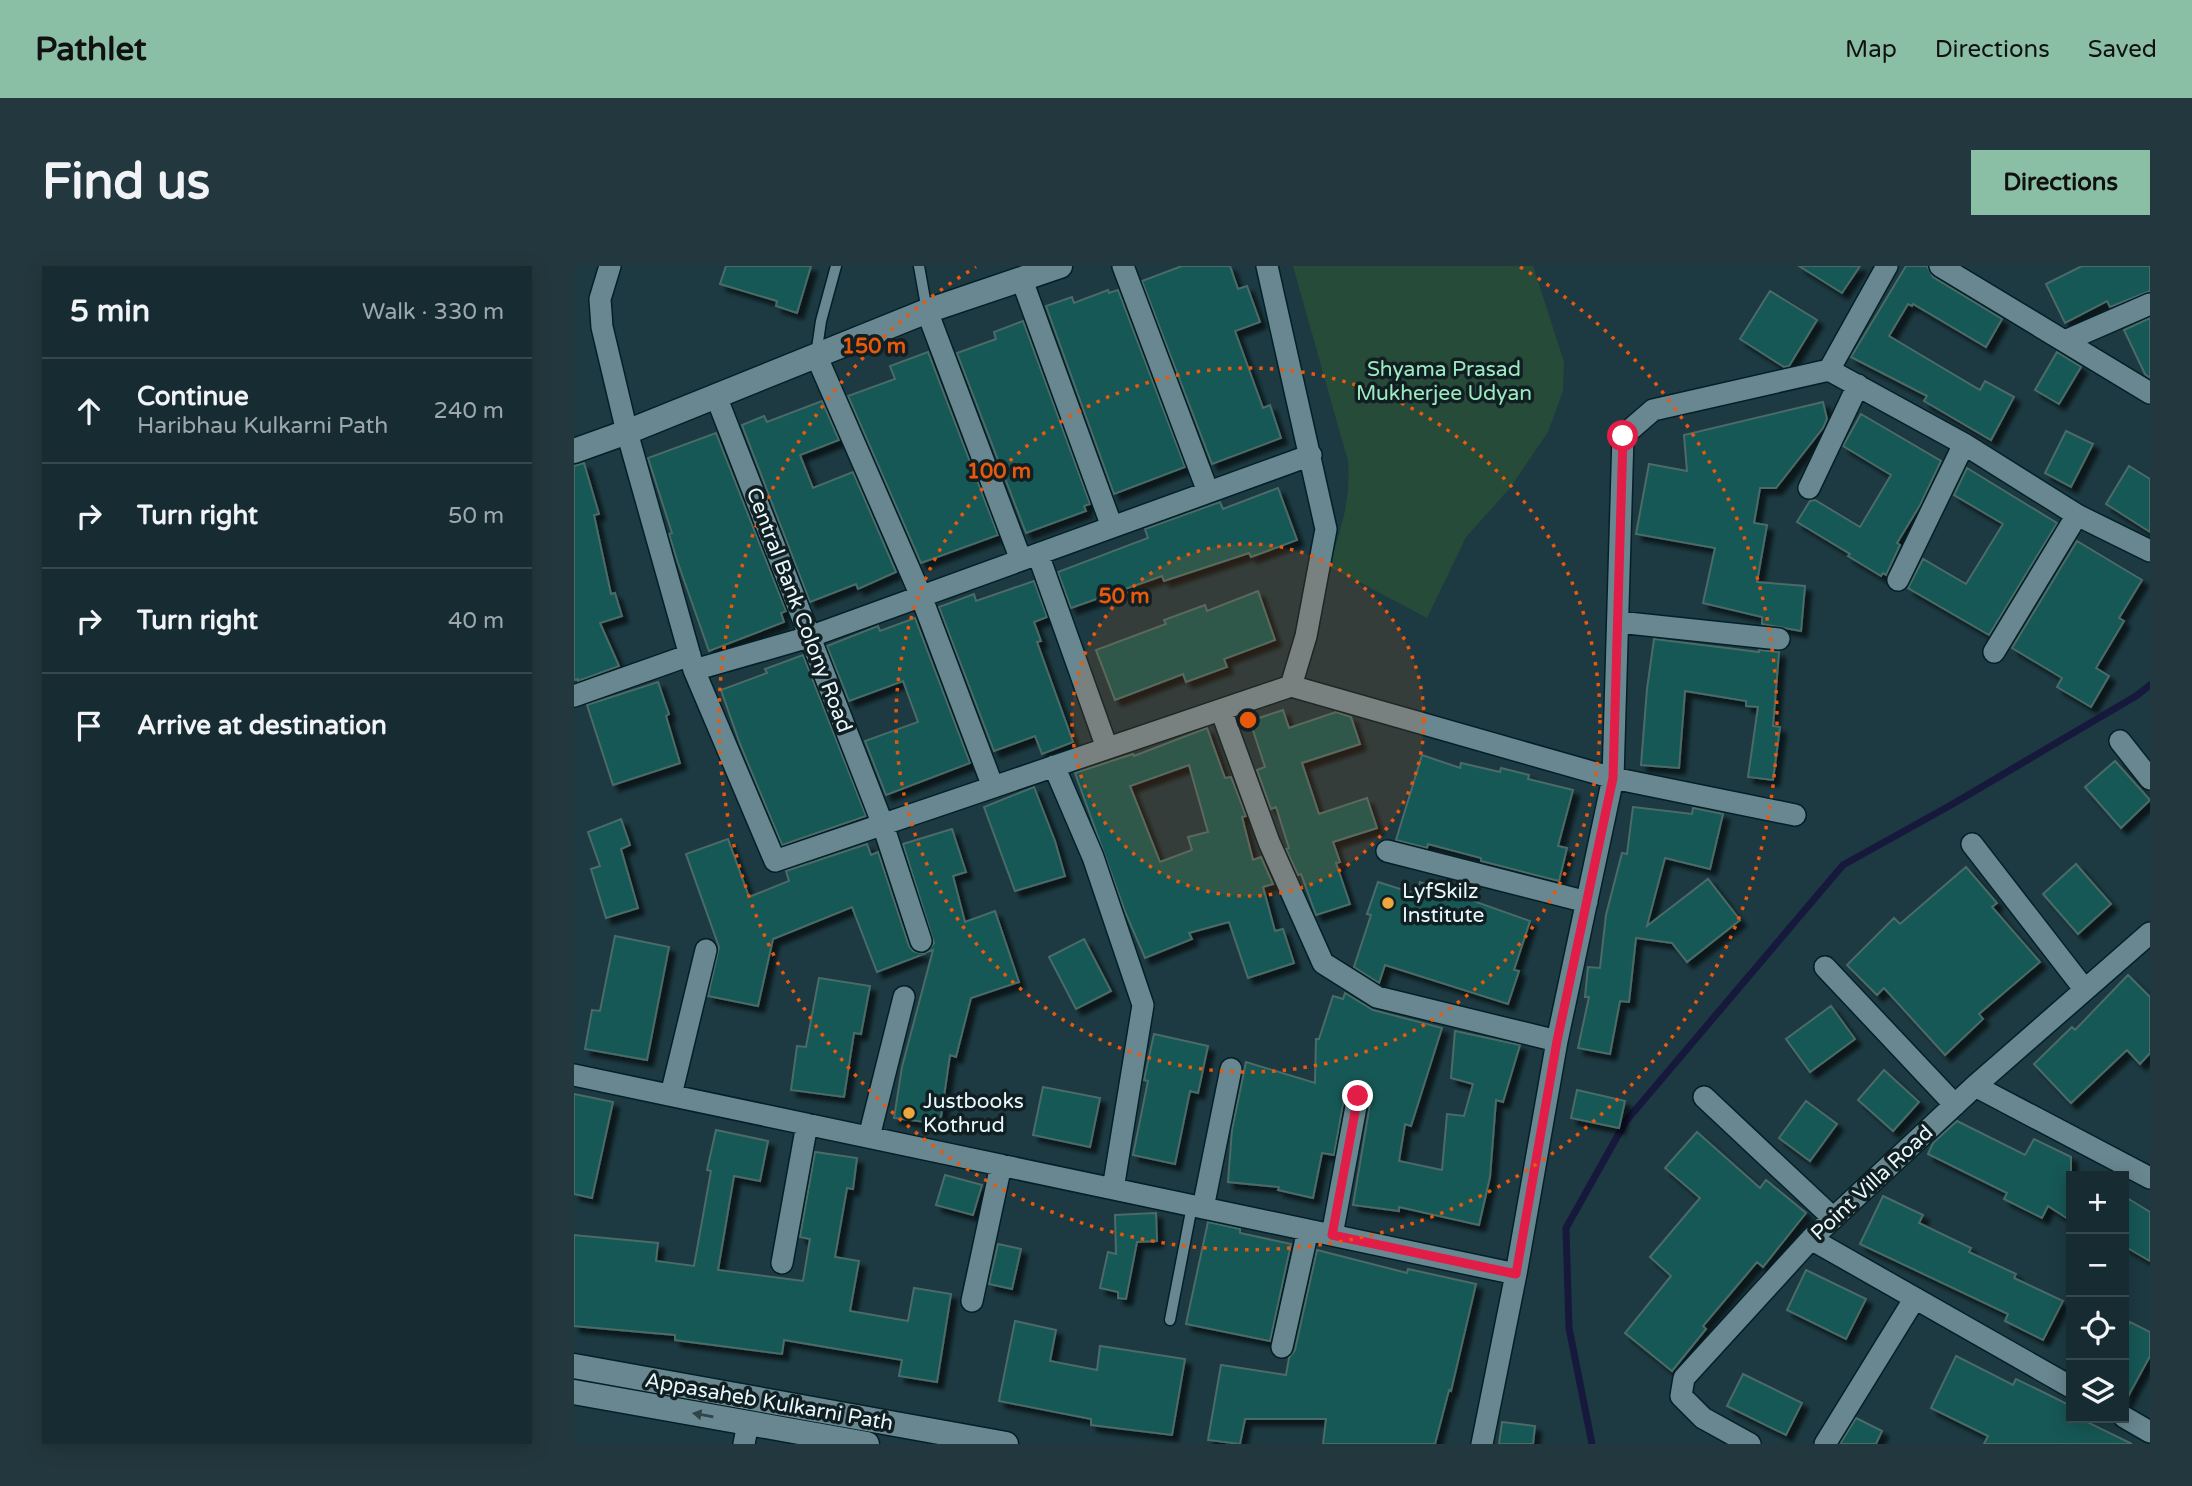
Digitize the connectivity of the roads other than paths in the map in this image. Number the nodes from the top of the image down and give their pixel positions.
1 (610, 266) edge
2 (836, 266) edge
3 (919, 266) edge
4 (1060, 266) edge
5 (1124, 266) edge
6 (1267, 266) edge
7 (1887, 266) edge
8 (1940, 266) edge
9 (1022, 280) junction
10 (2150, 304) edge
11 (927, 310) junction
12 (2065, 341) junction
13 (816, 355) junction
14 (1829, 370) junction
15 (1857, 386) junction
16 (2150, 393) edge
17 (716, 396) junction
18 (626, 432) junction
19 (1964, 444) junction
20 (574, 451) edge
21 (1311, 455) junction
22 (1809, 488) dead end
23 (1208, 492) junction
24 (2077, 515) junction
25 (1112, 527) junction
26 (2150, 551) edge
27 (1029, 557) junction
28 (1898, 580) dead end
29 (921, 596) junction
30 (1618, 622) junction
31 (809, 637) junction
32 (1779, 639) dead end
33 (1994, 652) dead end
34 (692, 662) junction
35 (1291, 686) junction
36 (574, 696) edge
37 (1221, 710) junction
38 (2120, 741) dead end
39 (1107, 748) junction
40 (1054, 766) junction
41 (1613, 778) junction
42 (2150, 779) edge
43 (993, 787) junction
44 (1794, 815) dead end
45 (883, 825) junction
46 (1972, 844) dead end
47 (1387, 851) dead end
48 (1587, 902) junction
49 (2150, 933) edge
50 (920, 941) dead end
51 (706, 950) dead end
52 (1825, 967) dead end
53 (2085, 990) junction
54 (904, 998) dead end
55 (1557, 1041) junction
56 (1231, 1069) dead end
57 (574, 1074) edge
58 (1975, 1086) junction
59 (671, 1095) junction
60 (1358, 1096) dead end
61 (1704, 1097) dead end
62 (1955, 1105) junction
63 (807, 1124) junction
64 (869, 1137) junction
65 (1001, 1165) junction
66 (2150, 1178) edge
67 (1114, 1189) junction
68 (1197, 1207) junction
69 (1833, 1218) junction
70 (1308, 1230) junction
71 (1332, 1235) junction
72 (1811, 1239) junction
73 (782, 1263) dead end
74 (1516, 1274) junction
75 (1915, 1298) junction
76 (972, 1301) dead end
77 (1170, 1321) dead end
78 (1282, 1347) dead end
79 (574, 1366) edge
80 (2066, 1384) edge
81 (574, 1392) edge
82 (2129, 1420) edge
83 (2150, 1432) edge
84 (746, 1433) edge
85 (921, 1436) edge
86 (867, 1444) edge
87 (1006, 1444) edge
88 (1482, 1444) edge
89 (1750, 1444) edge
90 (1825, 1444) edge

1 - 18 street
2 - 13 lane
3 - 11 lane
4 - 9 street
5 - 23 street
6 - 21 street
7 - 14 street
8 - 12 street
9 - 11 street
9 - 25 street
10 - 12 street
11 - 13 street
11 - 27 street
12 - 16 street
13 - 17 street
13 - 29 street
14 - 15 street
14 - 30 street
15 - 19 street
15 - 22 street
17 - 18 street
17 - 31 street, Central Bank Colony Road
18 - 20 street
18 - 34 street
19 - 24 street
19 - 28 street
21 - 23 street
21 - 35 street
23 - 25 street
24 - 26 street
24 - 33 street
25 - 27 street
27 - 29 street
27 - 39 street
29 - 31 street
29 - 43 street
30 - 32 street
30 - 41 street
31 - 34 street
31 - 45 street, Central Bank Colony Road
34 - 36 street
34 - 45 street
35 - 37 street
35 - 41 street
37 - 39 street
37 - 55 street
38 - 42 street
39 - 40 street
40 - 43 street
40 - 67 street
41 - 44 street
41 - 48 street
43 - 45 street
45 - 50 street, Central Bank Colony Road
46 - 53 street
47 - 48 street
48 - 55 street
49 - 53 street, Point Villa Road
51 - 59 street
52 - 62 street
53 - 58 street, Point Villa Road
54 - 64 street
55 - 74 street
56 - 68 street
57 - 59 street
58 - 62 street, Point Villa Road
58 - 66 street
59 - 63 street
60 - 71 street
61 - 69 street
62 - 69 street, Point Villa Road
63 - 64 street
63 - 73 street
64 - 65 street
65 - 67 street
65 - 76 street
67 - 68 street
68 - 70 street
68 - 77 lane
69 - 72 street, Point Villa Road
70 - 71 street
70 - 78 street
71 - 74 street
72 - 75 street
72 - 89 street, Point Villa Road
74 - 88 street
75 - 80 street
75 - 90 street
79 - 85 street, Appasaheb Kulkarni Path
84 -> 81 street, Appasaheb Kulkarni Path
82 - 83 street
84 - 86 street, Appasaheb Kulkarni Path
85 - 87 street, Appasaheb Kulkarni Path

